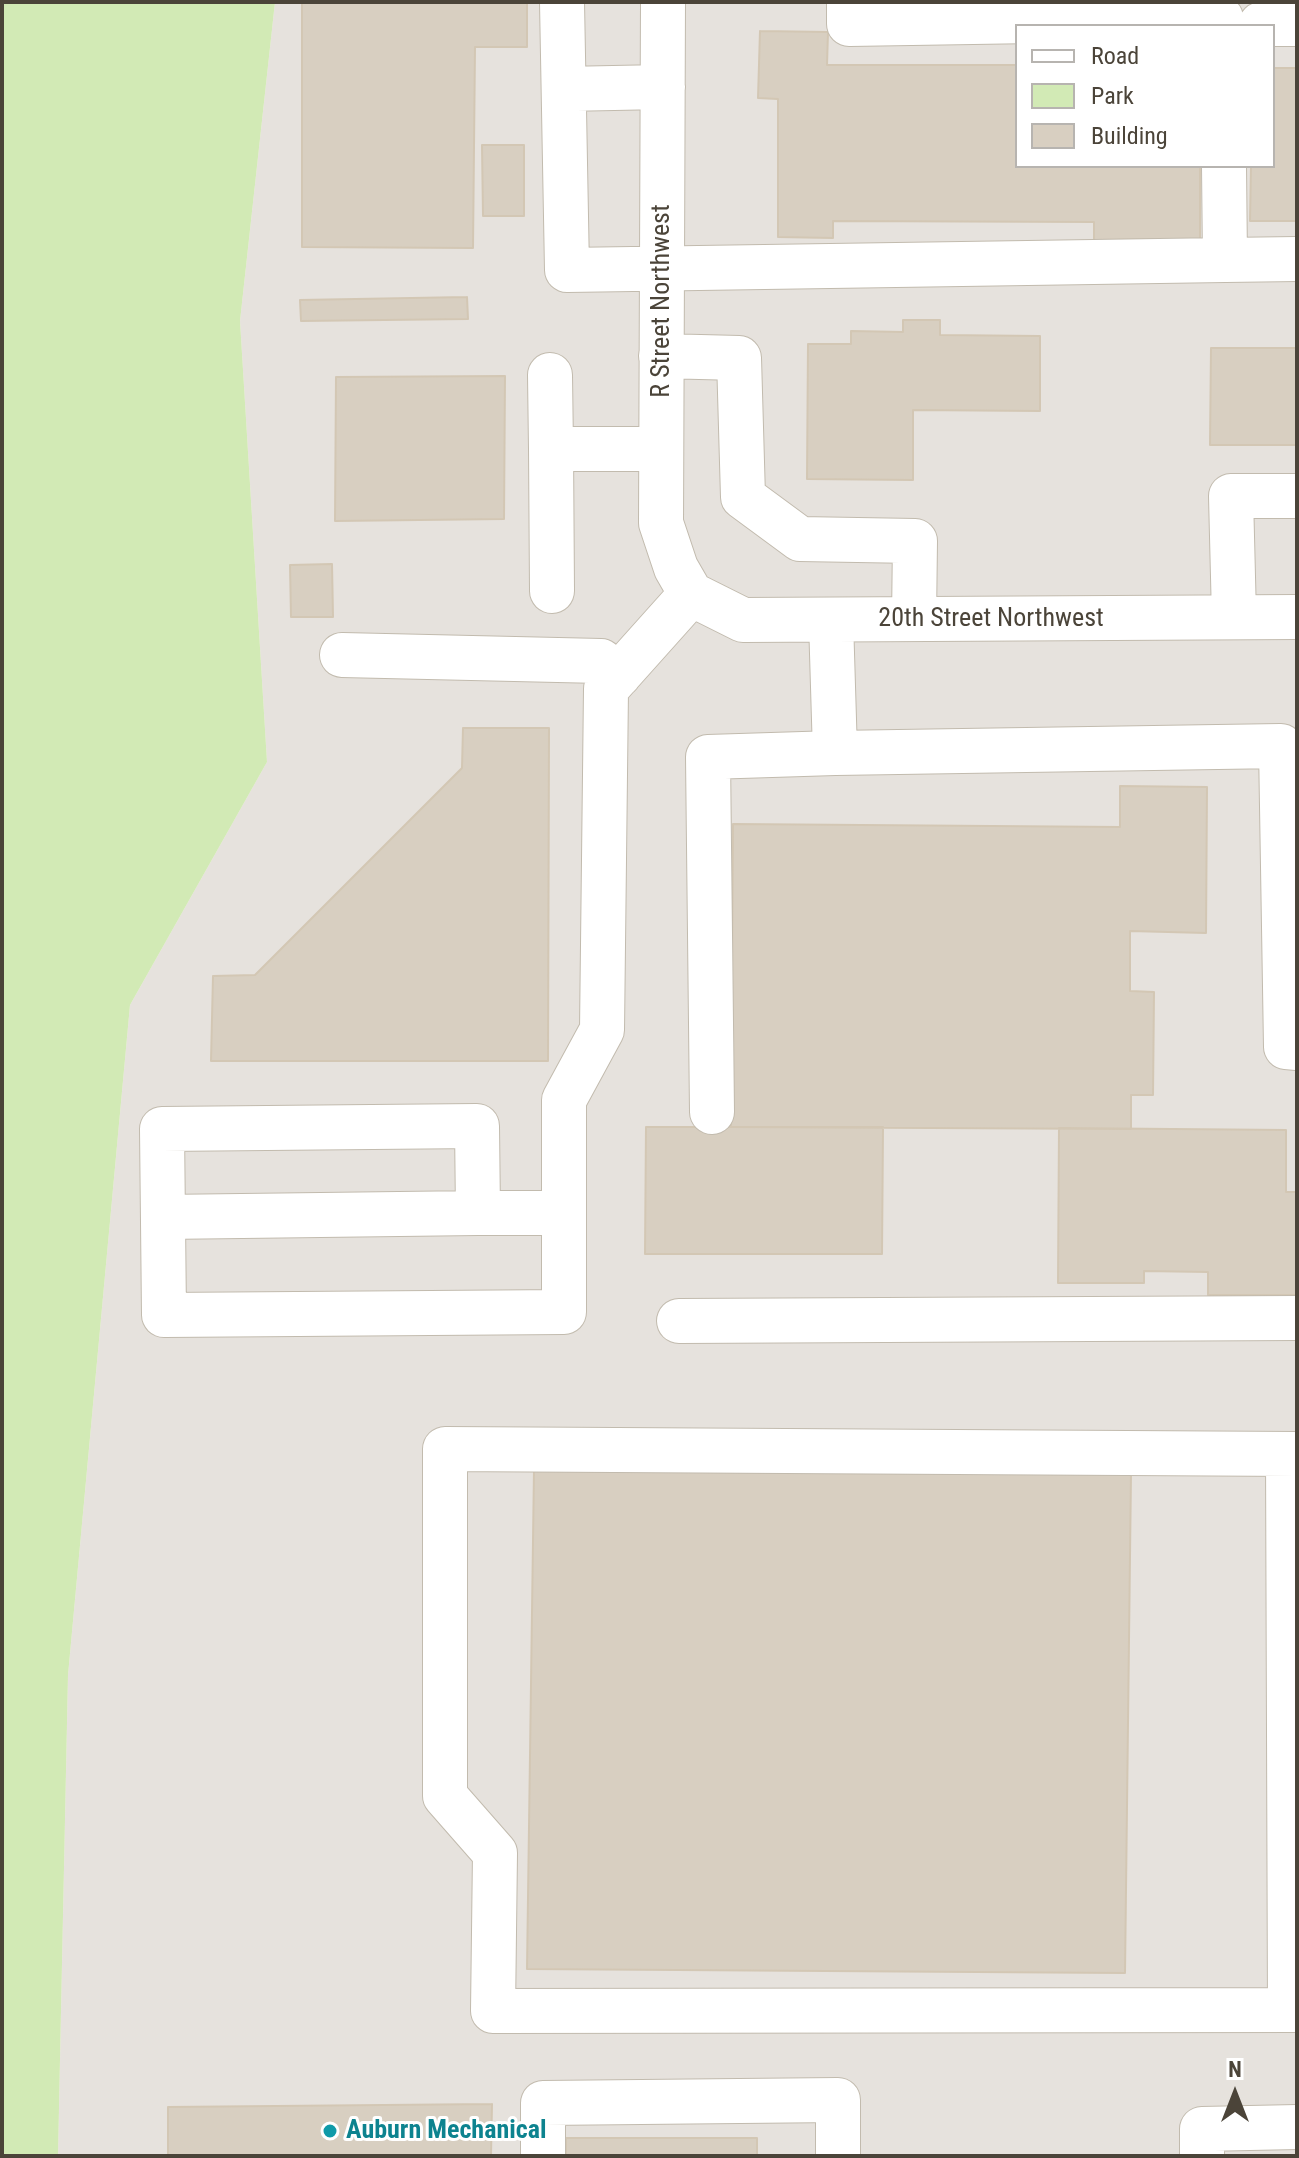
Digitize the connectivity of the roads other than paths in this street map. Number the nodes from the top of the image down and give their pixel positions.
1 (562, 2) edge
2 (663, 2) edge
3 (849, 2) edge
4 (1244, 19) edge
5 (663, 87) junction
6 (564, 89) junction
7 (1224, 168) edge
8 (1297, 259) edge
9 (1225, 260) junction
10 (662, 268) junction
11 (661, 356) junction
12 (550, 375) dead end
13 (551, 449) junction
14 (661, 449) junction
15 (1297, 496) edge
16 (552, 591) dead end
17 (691, 594) junction
18 (1234, 617) junction
19 (1297, 617) edge
20 (914, 619) junction
21 (831, 620) junction
22 (342, 655) dead end
23 (619, 675) junction
24 (835, 753) junction
25 (1297, 1048) edge
26 (712, 1112) dead end
27 (478, 1213) junction
28 (564, 1213) junction
29 (163, 1217) junction
30 (1297, 1318) edge
31 (679, 1321) dead end
32 (1293, 1454) edge
33 (1294, 2010) edge
34 (1297, 2127) edge
35 (543, 2156) edge
36 (838, 2156) edge
37 (1202, 2156) edge

1 - 6 street
2 - 5 street, R Street Northwest
3 - 4 street
5 - 6 street
5 - 10 street, R Street Northwest
6 - 10 street
7 - 9 street
8 - 9 street
9 - 10 street
10 - 11 street, R Street Northwest
11 - 14 street, R Street Northwest
11 - 20 street
12 - 13 street
13 - 14 street
13 - 16 street
14 - 17 street, R Street Northwest
15 - 18 street
17 - 21 street, 20th Street Northwest
17 - 23 street
18 - 19 street, 20th Street Northwest
18 - 20 street, 20th Street Northwest
20 - 21 street, 20th Street Northwest
21 - 24 street
22 - 23 street
23 - 28 street
24 - 25 street
24 - 26 street
27 - 28 street
27 - 29 street
27 - 29 street
28 - 29 street
30 - 31 street
32 - 33 street
32 - 33 street
34 - 37 street
35 - 36 street

